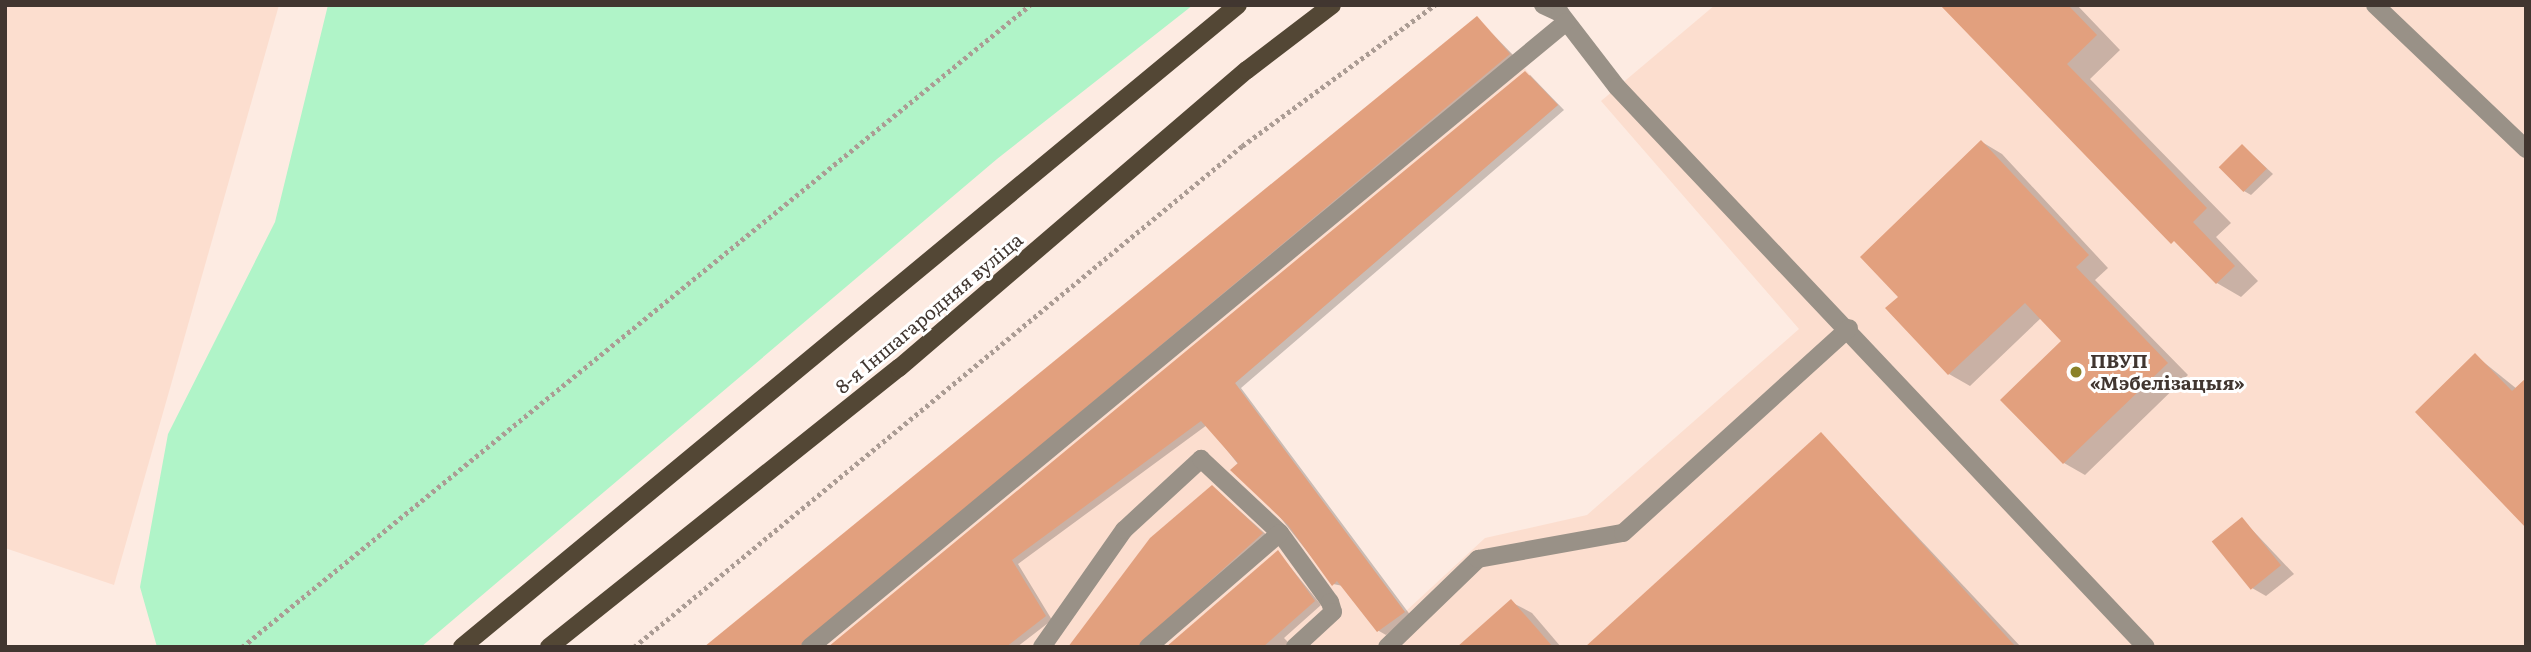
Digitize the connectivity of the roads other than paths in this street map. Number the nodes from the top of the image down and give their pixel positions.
1 (1238, 5) edge
2 (1332, 5) edge
3 (1543, 5) edge
4 (2375, 5) edge
5 (1566, 22) junction
6 (2526, 149) edge
7 (1849, 328) junction
8 (1280, 533) junction
9 (461, 647) edge
10 (549, 647) edge
11 (810, 647) edge
12 (1042, 647) edge
13 (1148, 647) edge
14 (1295, 647) edge
15 (1387, 647) edge
16 (2146, 647) edge

1 - 9 main road
2 - 10 main road, 8-я Іншагародняя вуліца
3 - 5 lane
4 - 6 lane
5 - 7 lane
5 - 11 lane
7 - 15 lane
7 - 16 lane
8 - 12 lane
8 - 13 lane
8 - 14 lane

